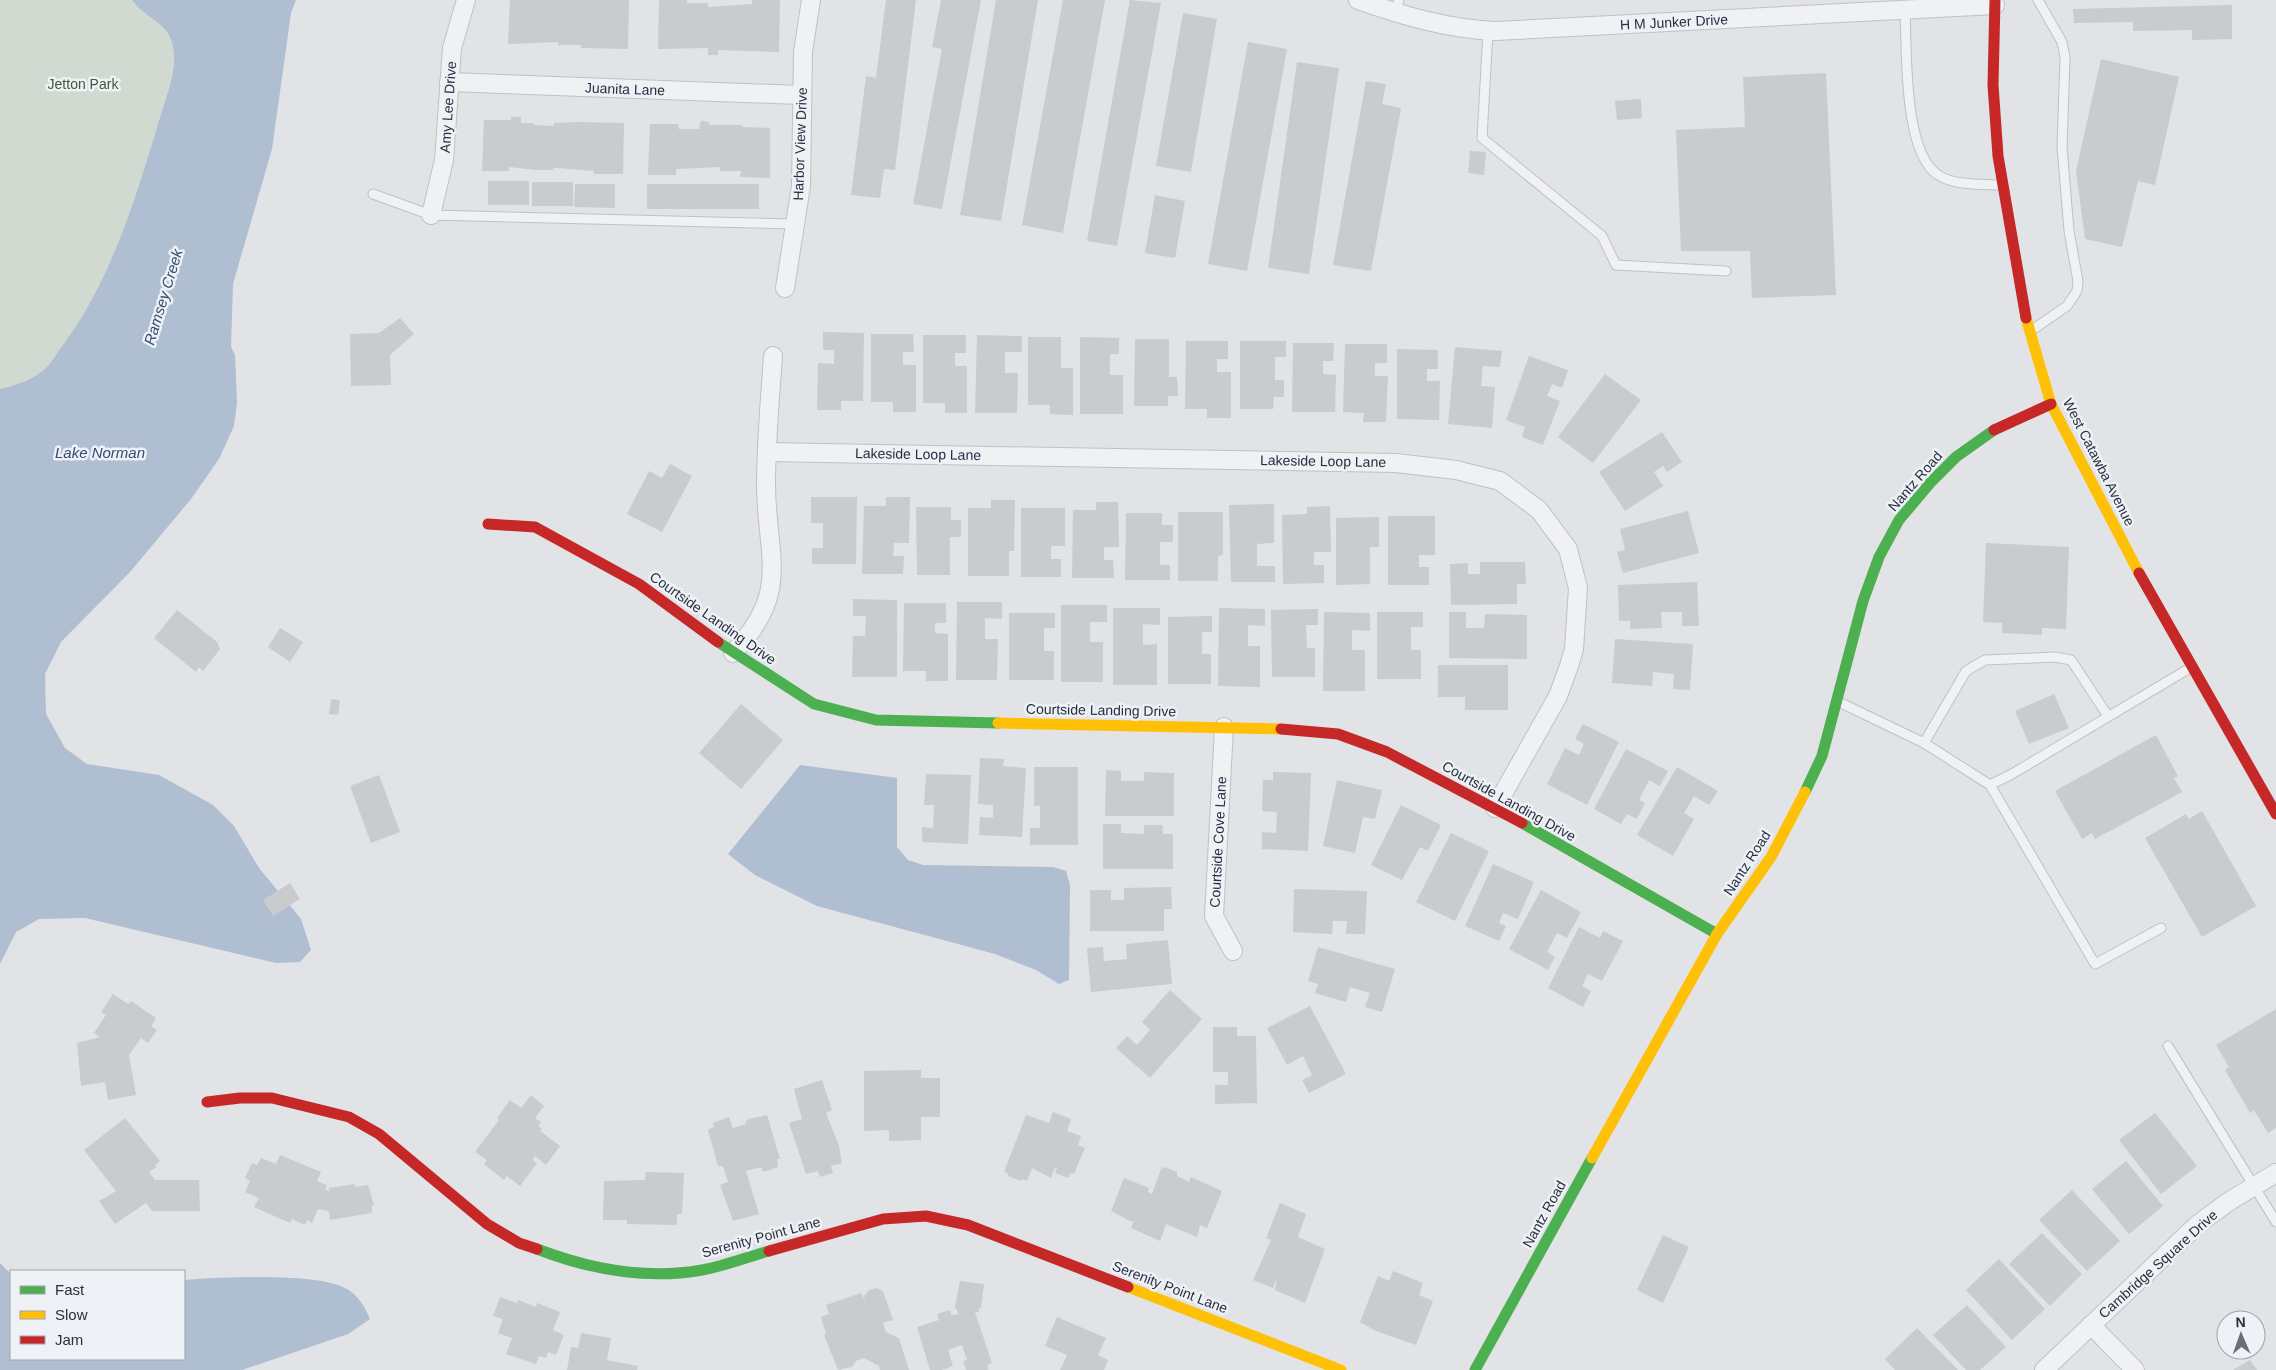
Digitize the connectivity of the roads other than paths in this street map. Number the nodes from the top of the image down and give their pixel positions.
1 (466, 0) edge
2 (811, 0) edge
3 (1358, 0) edge
4 (2038, 0) edge
5 (1995, 2) edge
6 (1398, 6) edge
7 (1774, 9) edge
8 (1905, 10) junction
9 (1488, 31) junction
10 (449, 82) junction
11 (801, 96) junction
12 (2002, 185) junction
13 (373, 194) dead end
14 (431, 215) junction
15 (795, 224) junction
16 (1726, 271) dead end
17 (785, 288) dead end
18 (2030, 331) junction
19 (773, 356) dead end
20 (2051, 404) junction
21 (767, 452) junction
22 (488, 524) dead end
23 (733, 653) junction
24 (2192, 667) junction
25 (1837, 701) junction
26 (2108, 716) junction
27 (1224, 728) junction
28 (1924, 743) junction
29 (1990, 785) junction
30 (1495, 808) junction
31 (2276, 814) edge
32 (2161, 928) dead end
33 (1717, 934) junction
34 (1233, 951) dead end
35 (2168, 1046) dead end
36 (207, 1102) dead end
37 (2276, 1174) edge
38 (2254, 1186) junction
39 (2276, 1222) edge
40 (2091, 1325) junction
41 (1341, 1370) edge
42 (1475, 1370) edge
43 (2044, 1370) edge
44 (2135, 1370) edge

1 - 10 street, Amy Lee Drive
2 - 11 street, Harbor View Drive
3 - 6 street, H M Junker Drive
4 - 18 lane
5 - 8 street, H M Junker Drive
5 - 12 street, West Catawba Avenue
6 - 9 street, H M Junker Drive
7 - 8 street, H M Junker Drive
7 - 9 street, H M Junker Drive
8 - 12 lane
9 - 16 lane
10 - 11 street, Juanita Lane
10 - 14 street, Amy Lee Drive
11 - 15 street, Harbor View Drive
12 - 18 street, West Catawba Avenue
13 - 14 lane
14 - 15 lane
15 - 17 street, Harbor View Drive
18 - 20 street, West Catawba Avenue
19 - 21 street
20 - 24 street, West Catawba Avenue
20 - 25 street, Nantz Road
21 - 23 street
21 - 30 street, Lakeside Loop Lane
22 - 23 street, Courtside Landing Drive
23 - 27 street, Courtside Landing Drive
24 - 26 lane
24 - 31 street, West Catawba Avenue
25 - 28 lane
25 - 33 street, Nantz Road
26 - 28 lane
26 - 29 lane
27 - 30 street, Courtside Landing Drive
27 - 34 street, Courtside Cove Lane
28 - 29 lane
29 - 32 lane
30 - 33 street, Courtside Landing Drive
33 - 42 street, Nantz Road
35 - 38 lane
36 - 41 street, Serenity Point Lane
37 - 38 street, Cambridge Square Drive
38 - 39 lane
38 - 40 street, Cambridge Square Drive
40 - 43 street, Cambridge Square Drive
40 - 44 street, Cambridge Square Drive

